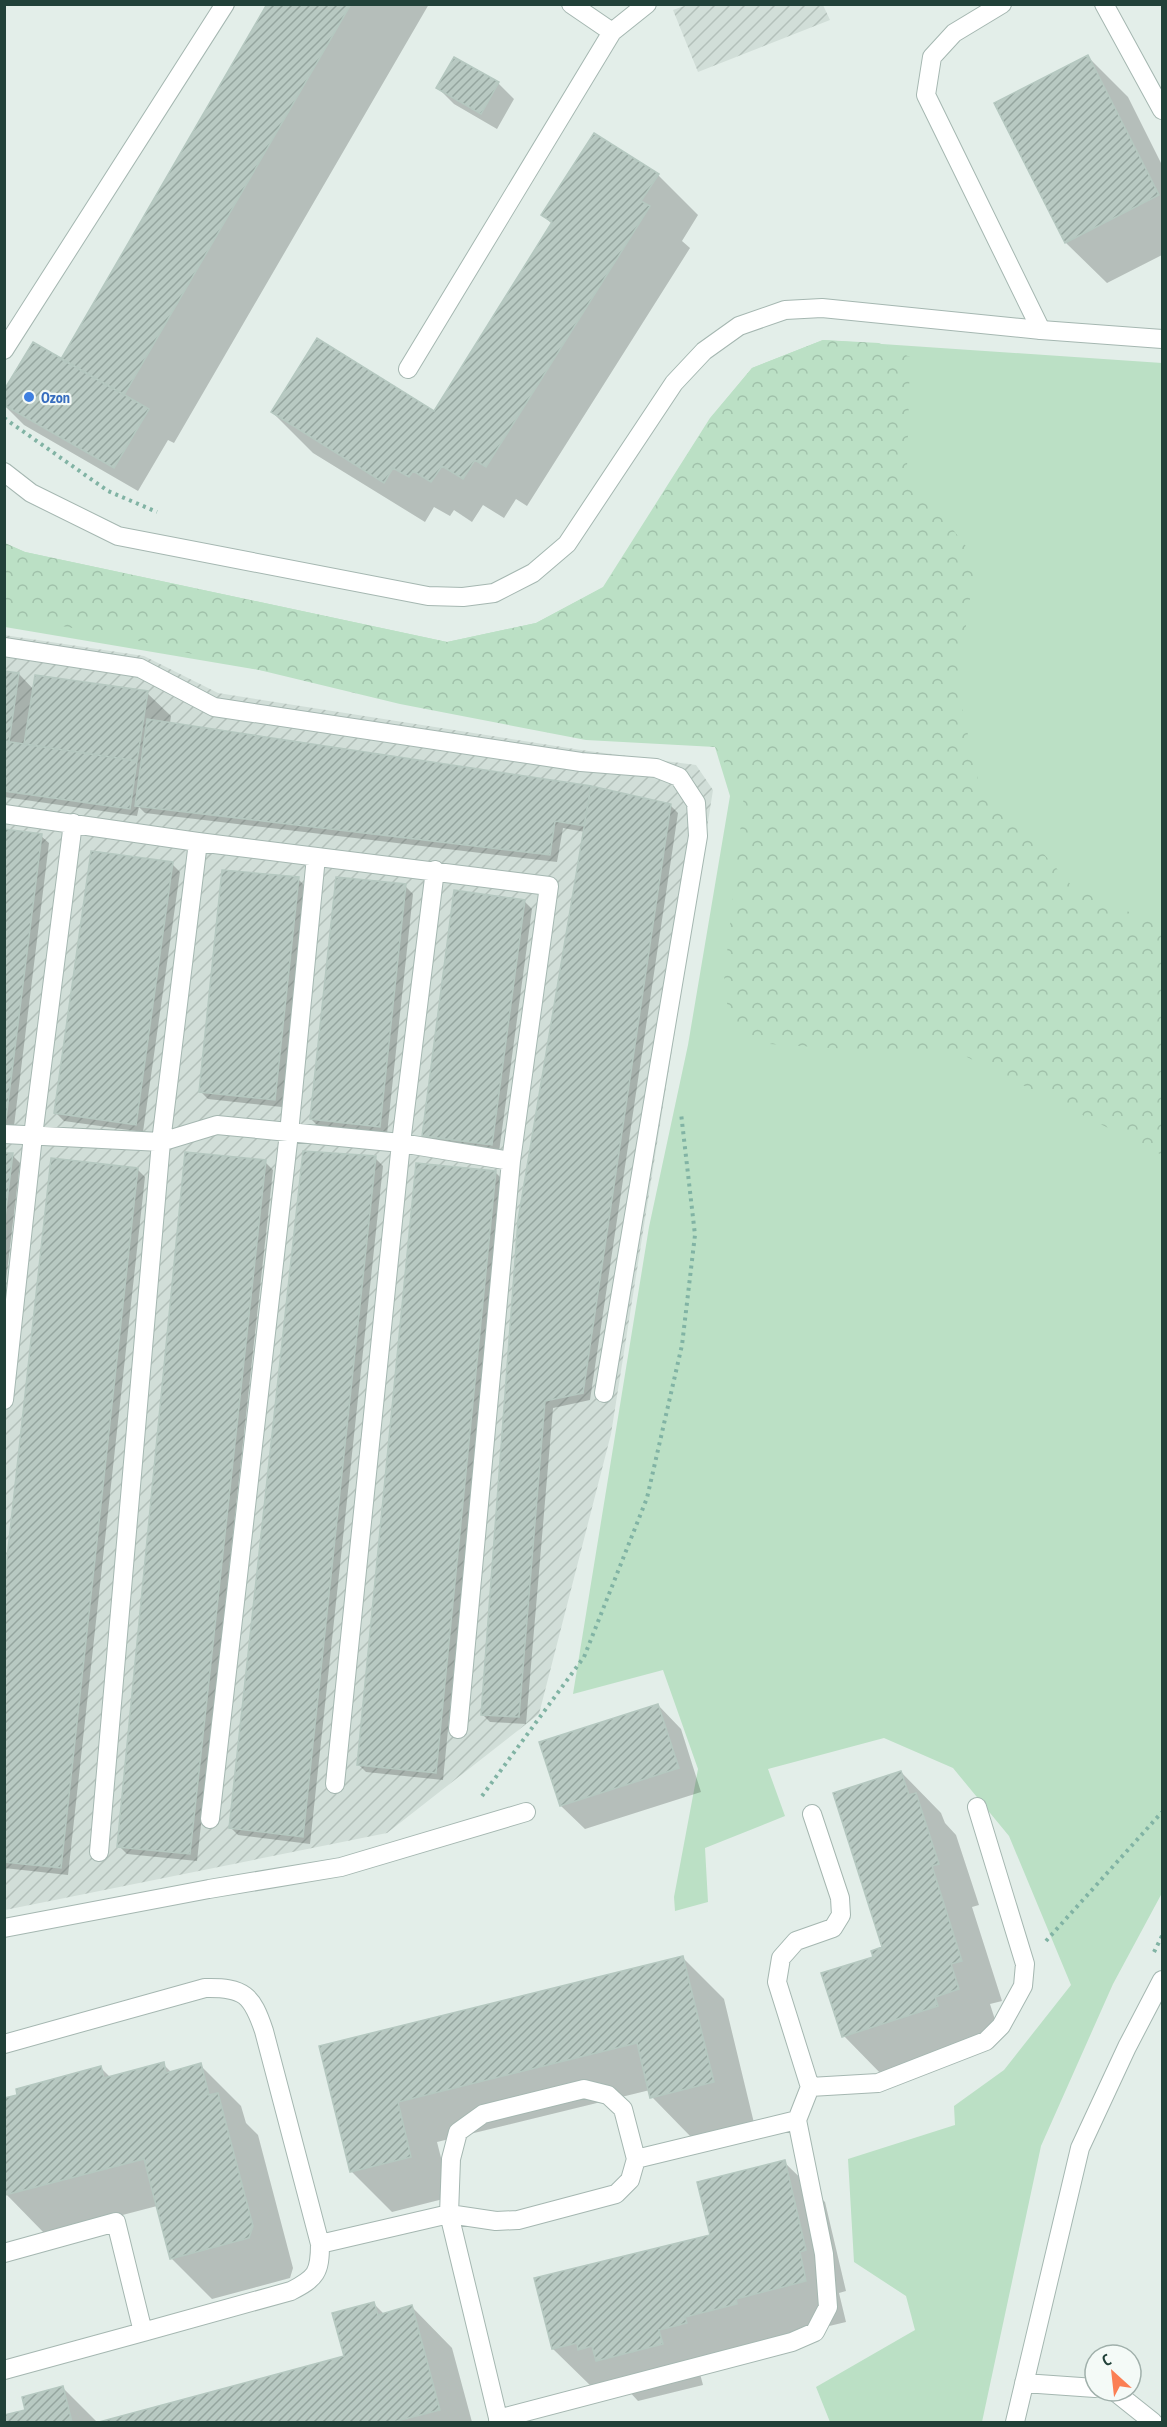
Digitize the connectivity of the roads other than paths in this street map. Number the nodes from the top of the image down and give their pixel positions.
1 (225, 4) edge
2 (571, 4) edge
3 (647, 4) edge
4 (1002, 4) edge
5 (1104, 4) edge
6 (612, 32) junction
7 (1162, 110) edge
8 (1041, 330) junction
9 (1162, 339) edge
10 (4, 350) edge
11 (408, 369) dead end
12 (4, 472) edge
13 (4, 647) edge
14 (4, 814) edge
15 (73, 823) junction
16 (198, 842) junction
17 (316, 857) junction
18 (435, 870) junction
19 (289, 1133) junction
20 (4, 1134) edge
21 (33, 1136) junction
22 (161, 1142) junction
23 (400, 1143) junction
24 (511, 1161) junction
25 (604, 1393) dead end
26 (4, 1400) edge
27 (458, 1729) dead end
28 (335, 1784) dead end
29 (977, 1807) dead end
30 (526, 1812) dead end
31 (812, 1814) dead end
32 (210, 1819) dead end
33 (99, 1852) dead end
34 (4, 1928) edge
35 (1162, 1980) edge
36 (4, 2044) edge
37 (810, 2087) junction
38 (797, 2120) junction
39 (636, 2159) junction
40 (449, 2214) junction
41 (320, 2244) junction
42 (4, 2253) edge
43 (143, 2332) junction
44 (4, 2370) edge
45 (1024, 2383) junction
46 (1083, 2387) edge
47 (1129, 2403) edge
48 (498, 2421) edge
49 (1015, 2422) edge
50 (1153, 2422) edge

1 - 10 street
2 - 6 street
3 - 6 street
4 - 8 street
5 - 7 street
6 - 11 street
8 - 9 street
8 - 12 street
13 - 25 street
14 - 15 street
15 - 16 street
15 - 21 street
16 - 17 street
16 - 22 street
17 - 18 street
17 - 19 street
18 - 23 street
18 - 24 street
19 - 22 street
19 - 23 street
19 - 32 street
20 - 21 street
21 - 22 street
21 - 26 street
22 - 33 street
23 - 24 street
23 - 28 street
24 - 27 street
29 - 37 street
30 - 34 street
31 - 37 street
35 - 45 street
36 - 41 street
37 - 38 street
38 - 39 street
38 - 48 street
39 - 40 street
39 - 40 street
40 - 41 street
40 - 48 street
41 - 43 street
42 - 43 street
43 - 44 street
45 - 46 street
45 - 49 street
47 - 50 street

